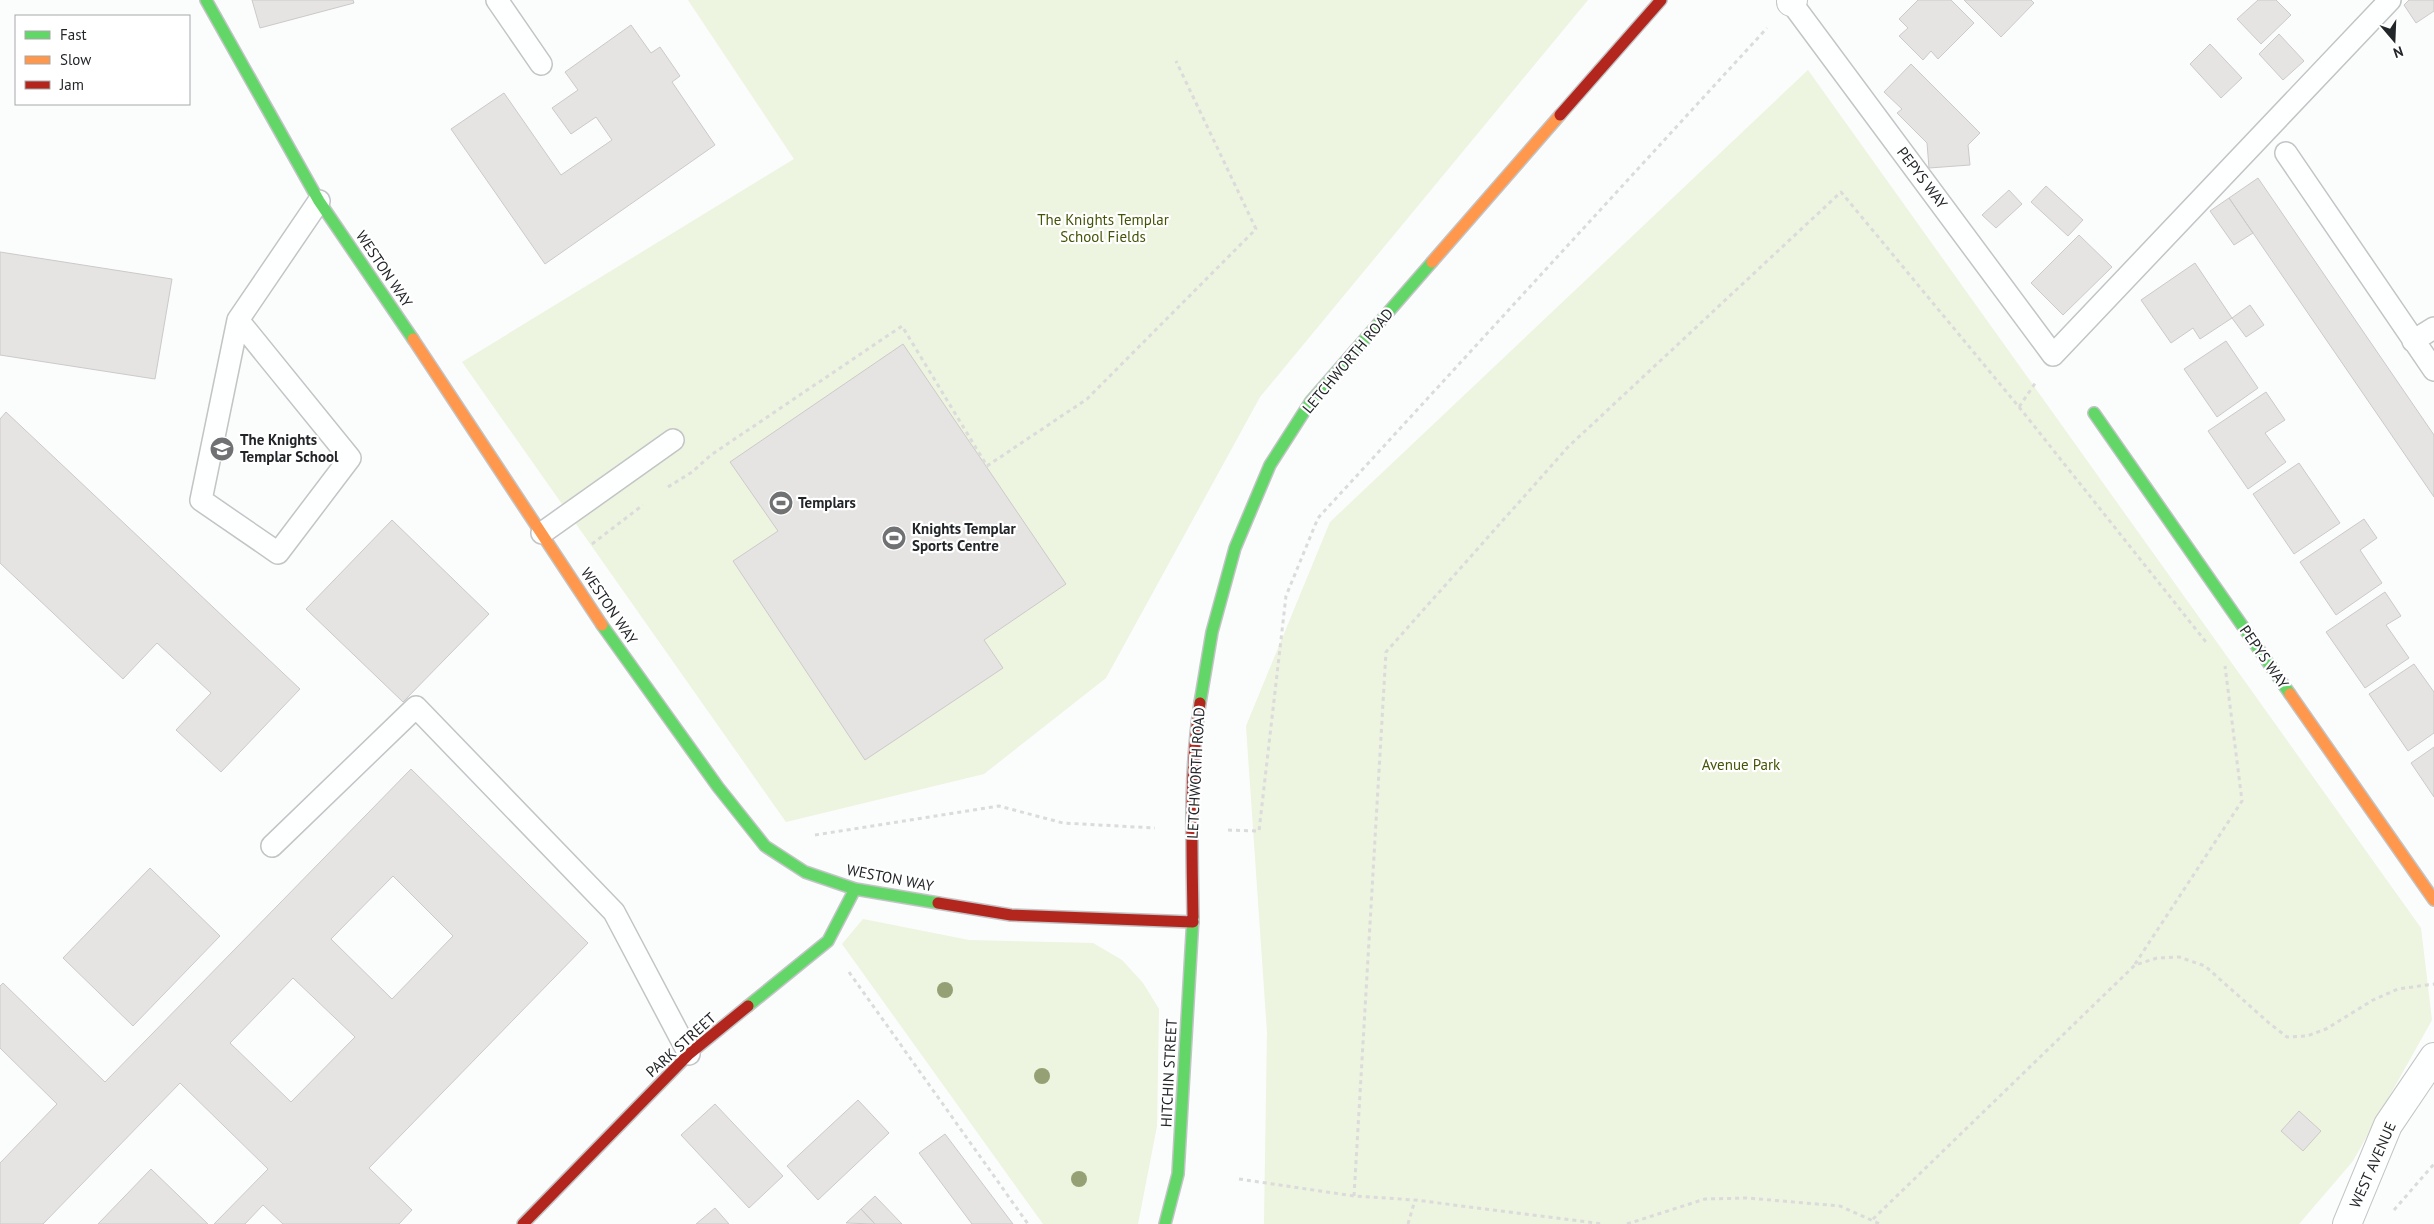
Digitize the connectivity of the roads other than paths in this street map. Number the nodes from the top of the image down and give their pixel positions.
1 (206, 0) edge
2 (496, 0) edge
3 (1662, 0) edge
4 (2390, 0) edge
5 (1792, 1) edge
6 (541, 64) dead end
7 (2286, 153) dead end
8 (319, 201) junction
9 (238, 320) junction
10 (2434, 328) edge
11 (2413, 341) junction
12 (2434, 370) edge
13 (2094, 413) dead end
14 (673, 440) dead end
15 (542, 533) junction
16 (272, 846) dead end
17 (854, 889) junction
18 (2434, 900) edge
19 (1193, 922) junction
20 (689, 1054) junction
21 (2434, 1057) edge
22 (523, 1224) edge
23 (1165, 1224) edge
24 (2347, 1224) edge

1 - 8 street, WESTON WAY
2 - 6 lane
3 - 19 street, LETCHWORTH ROAD
4 - 5 lane, PEPYS WAY
7 - 11 lane
8 - 9 lane
8 - 15 street, WESTON WAY
9 - 9 lane
10 - 11 lane
11 - 12 lane
13 - 18 street, PEPYS WAY
14 - 15 lane
15 - 17 street, WESTON WAY
16 - 20 lane
17 - 19 street, WESTON WAY
17 - 20 street, PARK STREET
19 - 23 street, HITCHIN STREET
20 - 22 street, PARK STREET
21 - 24 street, WEST AVENUE

